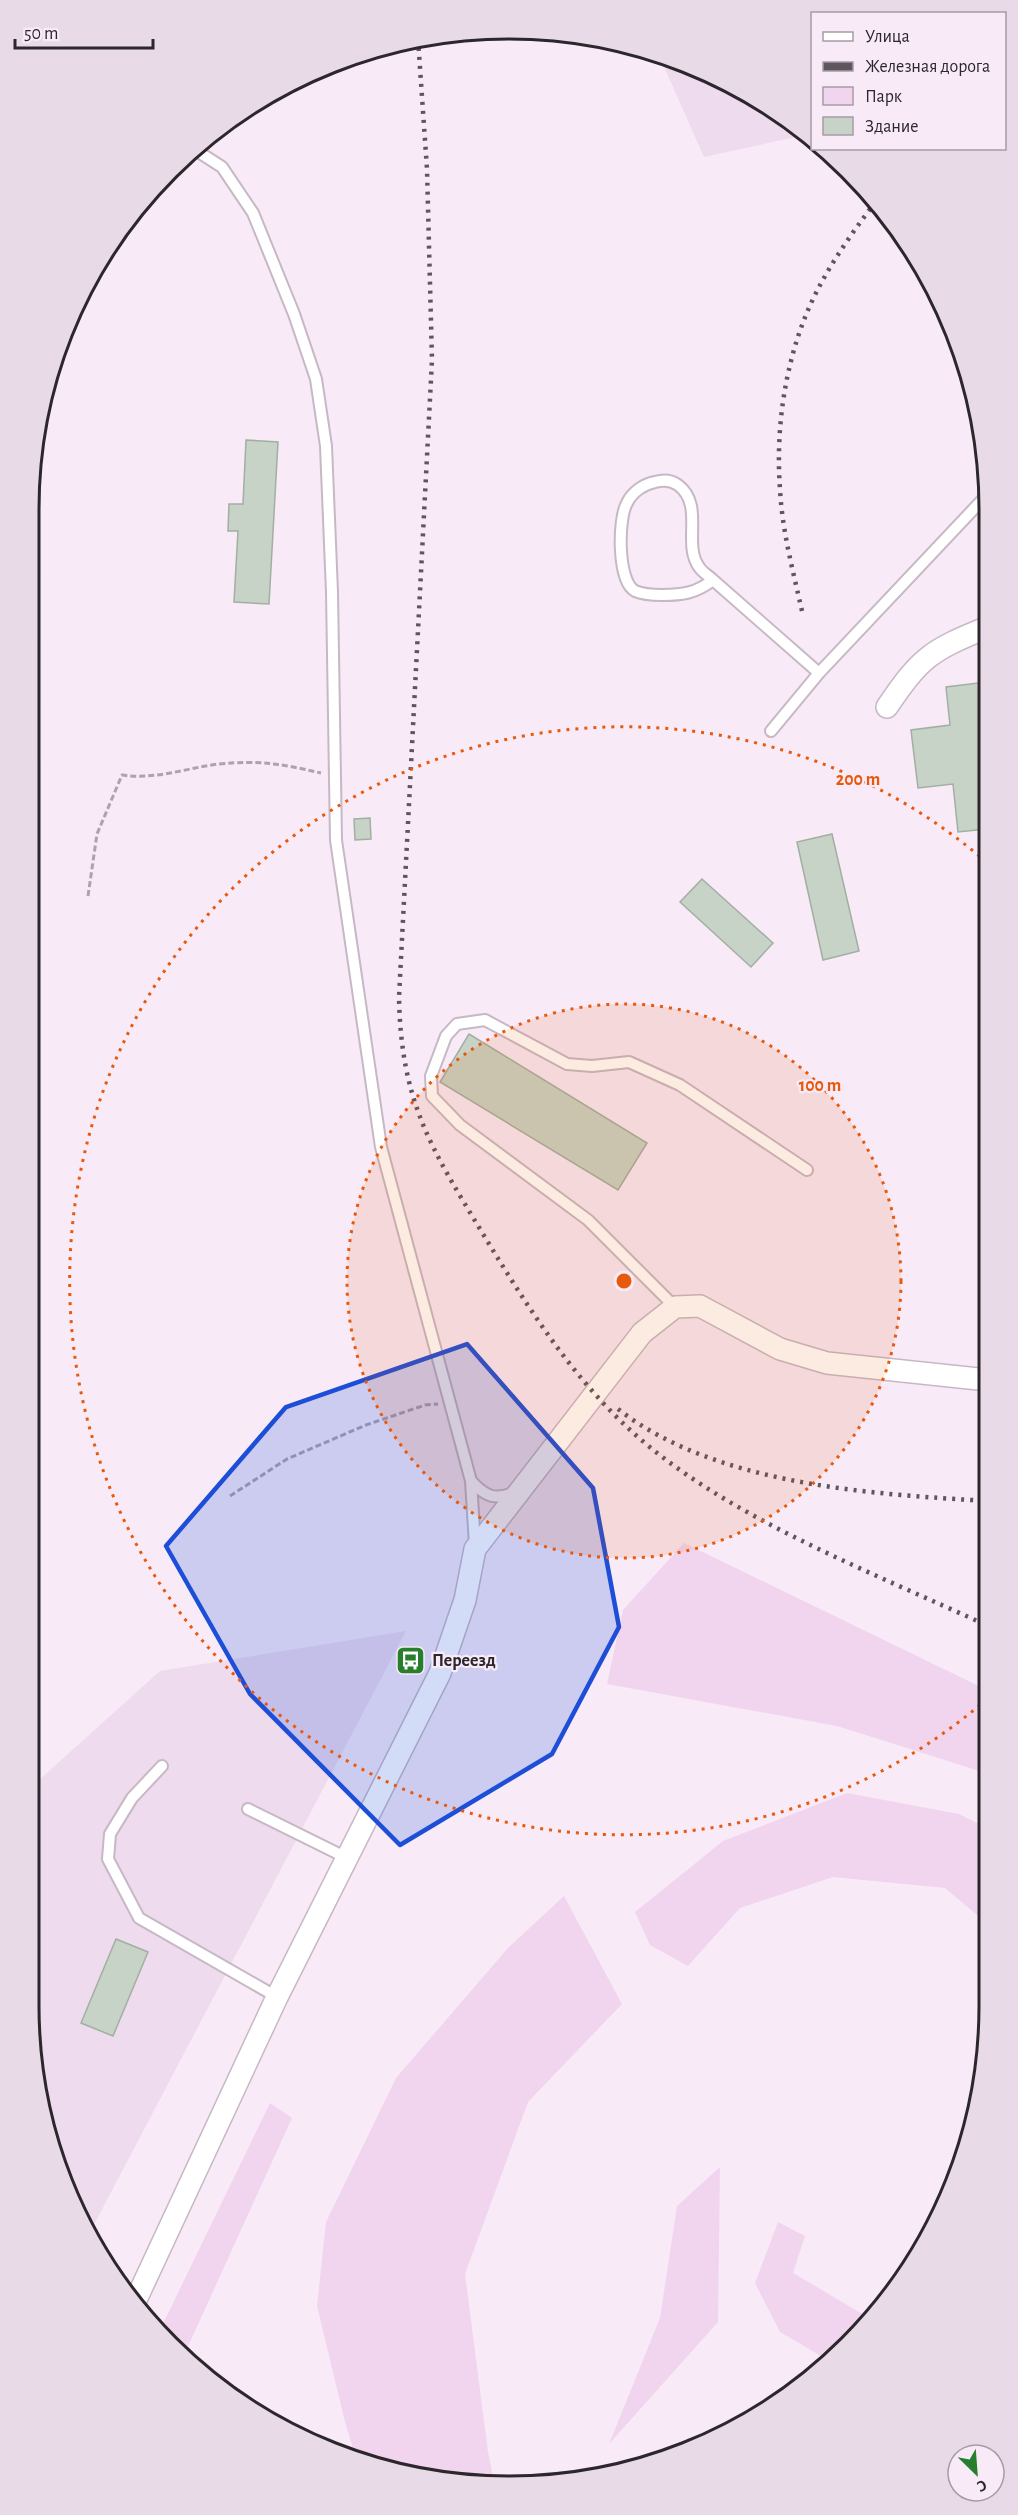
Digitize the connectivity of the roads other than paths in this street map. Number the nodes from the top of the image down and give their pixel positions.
1 (202, 154) edge
2 (979, 505) edge
3 (713, 580) junction
4 (979, 631) edge
5 (819, 673) junction
6 (887, 707) dead end
7 (771, 731) dead end
8 (807, 1170) dead end
9 (675, 1307) junction
10 (979, 1379) edge
11 (471, 1481) junction
12 (518, 1492) junction
13 (475, 1549) junction
14 (162, 1766) dead end
15 (248, 1809) dead end
16 (347, 1858) junction
17 (277, 1997) junction
18 (138, 2295) edge

1 - 11 lane
2 - 5 lane
3 - 3 lane
3 - 5 lane
4 - 6 street
5 - 7 lane
8 - 9 lane
9 - 10 street
9 - 12 street
11 - 12 lane
11 - 13 lane
12 - 13 street
13 - 16 street
14 - 17 lane
15 - 16 lane
16 - 17 street
17 - 18 street

